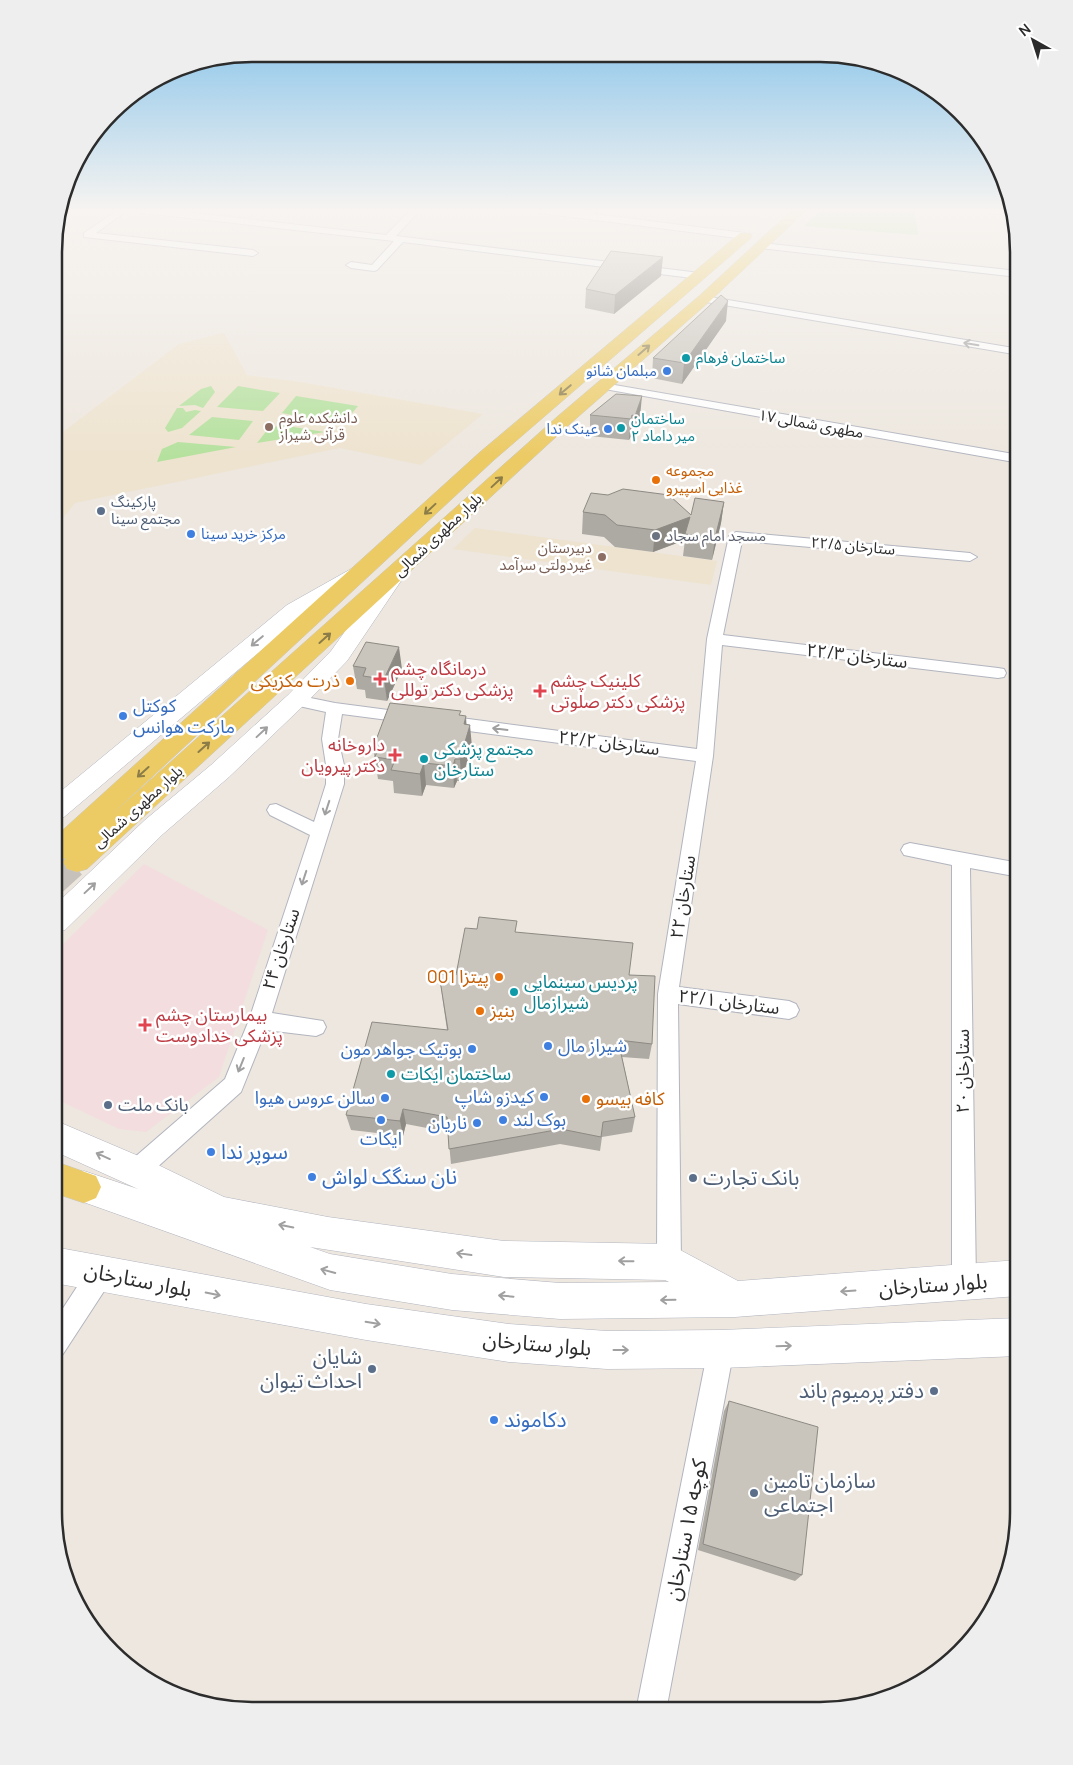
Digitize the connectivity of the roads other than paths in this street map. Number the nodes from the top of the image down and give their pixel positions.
1 (681, 292) edge
2 (710, 292) edge
3 (704, 299) junction
4 (1011, 351) edge
5 (603, 386) junction
6 (1011, 458) edge
7 (736, 536) joint
8 (970, 557) dead end
9 (370, 566) junction
10 (395, 575) junction
11 (715, 639) junction
12 (998, 673) dead end
13 (296, 700) junction
14 (335, 708) junction
15 (705, 756) junction
16 (62, 801) edge
17 (276, 810) dead end
18 (319, 832) junction
19 (62, 846) tunnel mouth
20 (910, 850) dead end
21 (961, 859) junction
22 (77, 862) tunnel mouth
23 (1011, 868) edge
24 (62, 914) edge
25 (668, 994) junction
26 (789, 1010) dead end
27 (259, 1020) junction
28 (316, 1027) dead end
29 (62, 1139) edge
30 (136, 1171) junction
31 (69, 1182) edge
32 (669, 1262) junction
33 (62, 1265) edge
34 (101, 1273) junction
35 (1011, 1279) edge
36 (964, 1283) junction
37 (736, 1299) junction
38 (62, 1333) edge
39 (1011, 1337) edge
40 (720, 1349) junction
41 (654, 1702) edge

1 -> 9 main road, بلوار مطهرى شمالى
2 - 3 main road, بلوار مطهرى شمالى
4 -> 3 street
5 -> 3 main road, بلوار مطهرى شمالى
5 - 6 street, ۱۷ مطهری شمالی
10 -> 5 main road, بلوار مطهرى شمالى
7 - 8 street, ۲۲/۵ ستارخان
7 - 11 street, ۲۲ ستارخان
9 -> 16 main road
9 -> 19 main road, بلوار مطهرى شمالى
10 - 13 main road
22 -> 10 main road, بلوار مطهرى شمالى
11 - 12 street, ۲۲/۳ ستارخان
11 - 15 street, ۲۲ ستارخان
13 - 14 street, ۲۲/۲ ستارخان
24 -> 13 main road
15 -> 14 street, ۲۲/۲ ستارخان
14 -> 18 street, ۲۴ ستارخان
15 - 25 street, ۲۲ ستارخان
17 - 18 street
18 -> 27 street, ۲۴ ستارخان
20 - 21 street
21 - 23 street
21 - 36 street, ۲۰ ستارخان
25 - 26 street, ۲۲/۱ ستارخان
25 - 32 street, ۲۲ ستارخان
27 - 28 street
27 -> 30 street, ۲۴ ستارخان
30 -> 29 main road
32 -> 30 main road
37 -> 31 main road, بلوار ستارخان
32 - 37 main road
33 - 34 main road, بلوار ستارخان
34 - 38 street
34 -> 40 main road, بلوار ستارخان
35 - 36 main road, بلوار ستارخان
36 -> 37 main road, بلوار ستارخان
40 -> 39 main road, بلوار ستارخان
40 - 41 street, کوچه ۱۵ ستارخان

